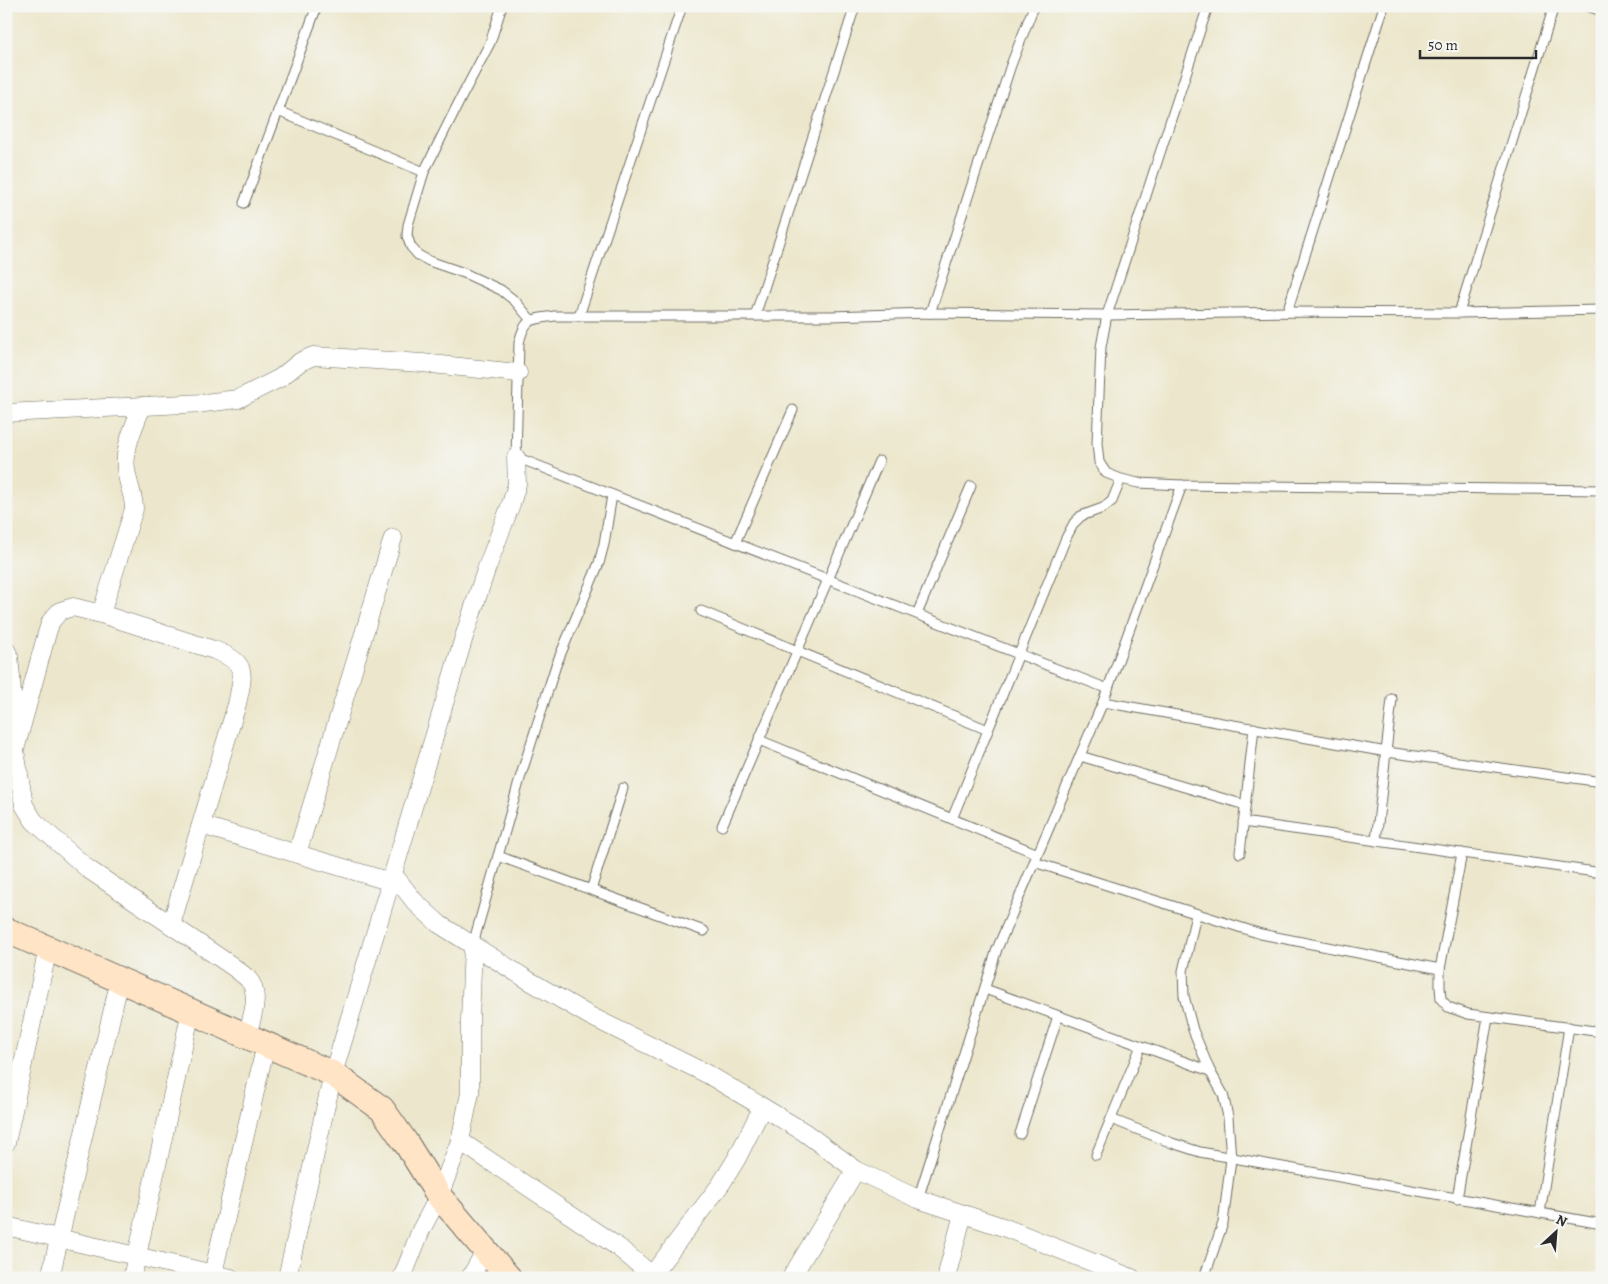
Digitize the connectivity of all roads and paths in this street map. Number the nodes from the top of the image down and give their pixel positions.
1 (317, 6) edge
2 (502, 6) edge
3 (682, 6) edge
4 (855, 6) edge
5 (1034, 6) edge
6 (1208, 6) edge
7 (1384, 6) edge
8 (1554, 6) edge
9 (1587, 6) edge
10 (1602, 11) edge
11 (278, 111) junction
12 (424, 172) junction
13 (244, 203) dead end
14 (1602, 310) edge
15 (1287, 312) junction
16 (930, 313) junction
17 (1459, 314) junction
18 (1107, 315) junction
19 (579, 316) junction
20 (754, 316) junction
21 (530, 320) junction
22 (518, 373) junction
23 (142, 406) junction
24 (794, 410) dead end
25 (6, 413) edge
26 (516, 458) junction
27 (879, 461) dead end
28 (1121, 479) junction
29 (971, 486) dead end
30 (1182, 486) junction
31 (1602, 490) edge
32 (612, 495) junction
33 (393, 538) dead end
34 (735, 543) junction
35 (829, 580) junction
36 (701, 611) dead end
37 (101, 614) junction
38 (917, 614) junction
39 (6, 650) edge
40 (798, 651) junction
41 (1018, 654) junction
42 (1108, 689) junction
43 (1392, 699) dead end
44 (1103, 702) junction
45 (1254, 728) junction
46 (988, 730) junction
47 (759, 740) junction
48 (15, 750) junction
49 (1387, 752) junction
50 (1080, 756) junction
51 (1602, 782) edge
52 (623, 788) dead end
53 (1245, 805) junction
54 (952, 819) junction
55 (1244, 822) junction
56 (201, 825) junction
57 (722, 826) dead end
58 (1376, 841) junction
59 (1240, 853) dead end
60 (1462, 853) junction
61 (297, 854) junction
62 (498, 856) junction
63 (1036, 858) junction
64 (1602, 872) edge
65 (392, 878) junction
66 (590, 890) junction
67 (1196, 915) junction
68 (171, 925) junction
69 (6, 930) edge
70 (704, 931) dead end
71 (472, 944) junction
72 (48, 948) junction
73 (1440, 969) junction
74 (120, 979) junction
75 (985, 989) junction
76 (191, 1011) junction
77 (1058, 1016) junction
78 (1488, 1016) junction
79 (1569, 1027) junction
80 (1602, 1032) edge
81 (256, 1040) junction
82 (1141, 1046) junction
83 (1210, 1071) junction
84 (333, 1074) junction
85 (762, 1108) junction
86 (1111, 1119) junction
87 (1020, 1134) dead end
88 (460, 1141) junction
89 (6, 1143) edge
90 (1096, 1155) dead end
91 (1231, 1158) junction
92 (856, 1170) junction
93 (439, 1196) junction
94 (918, 1199) junction
95 (1457, 1199) junction
96 (963, 1214) junction
97 (1540, 1214) junction
98 (1602, 1224) edge
99 (6, 1226) edge
100 (59, 1238) junction
101 (485, 1251) junction
102 (136, 1256) junction
103 (212, 1276) edge
104 (653, 1276) edge
105 (1126, 1277) edge
106 (50, 1278) edge
107 (132, 1278) edge
108 (231, 1278) edge
109 (288, 1278) edge
110 (402, 1278) edge
111 (470, 1278) edge
112 (509, 1278) edge
113 (790, 1278) edge
114 (947, 1278) edge
115 (1204, 1278) edge

1 - 11 lane
2 - 12 lane
3 - 19 lane
4 - 20 lane
5 - 16 lane
6 - 18 lane
7 - 15 lane
8 - 17 lane
9 - 10 lane
11 - 12 lane
11 - 13 lane
12 - 21 lane
14 - 17 lane
15 - 17 lane
15 - 18 lane
16 - 18 lane
16 - 20 lane
18 - 28 lane
19 - 20 lane
19 - 21 lane
21 - 22 lane
22 - 23 street
22 - 26 lane
23 - 25 street
23 - 37 street
24 - 34 lane
26 - 32 lane
26 - 65 street
27 - 35 lane
28 - 30 lane
28 - 41 lane
29 - 38 lane
30 - 31 lane
30 - 42 lane
32 - 34 lane
32 - 62 lane
33 - 61 street
34 - 35 lane
35 - 38 lane
35 - 40 lane
36 - 40 lane
37 - 48 street
37 - 56 street
38 - 41 lane
39 - 48 street
40 - 46 lane
40 - 47 lane
41 - 42 lane
41 - 46 lane
42 - 44 lane
43 - 49 lane
44 - 45 lane
44 - 50 lane
45 - 49 lane
45 - 53 lane
46 - 54 lane
47 - 54 lane
47 - 57 lane
48 - 68 street
49 - 51 lane
49 - 58 lane
50 - 53 lane
50 - 63 lane
52 - 66 lane
53 - 55 lane
54 - 63 lane
55 - 58 lane
55 - 59 lane
56 - 61 street
56 - 68 street
58 - 60 lane
60 - 64 lane
60 - 73 lane
61 - 65 street
62 - 66 lane
62 - 71 lane
63 - 67 lane
63 - 75 lane
65 - 71 street
65 - 84 street
66 - 70 lane
67 - 73 lane
67 - 83 lane
68 - 81 street
69 - 72 street
71 - 85 street
71 - 88 street
72 - 74 street
72 - 89 street
73 - 78 lane
74 - 76 street
74 - 100 street
75 - 77 lane
75 - 94 lane
76 - 81 street
76 - 102 street
77 - 82 lane
77 - 87 lane
78 - 79 lane
78 - 95 lane
79 - 80 lane
79 - 97 lane
81 - 84 street
81 - 103 street
82 - 83 lane
82 - 86 lane
83 - 91 lane
84 - 93 street
84 - 109 street
85 - 92 street
85 - 104 street
86 - 90 lane
86 - 91 lane
88 - 93 street
88 - 104 street
91 - 95 lane
91 - 115 lane
92 - 94 street
92 - 113 street
93 - 101 street
93 - 110 street
94 - 96 street
95 - 97 lane
96 - 105 street
96 - 114 street
97 - 98 lane
99 - 100 street
100 - 102 street
100 - 106 street
101 - 111 street
101 - 112 street
102 - 103 street
102 - 107 street
103 - 108 street

